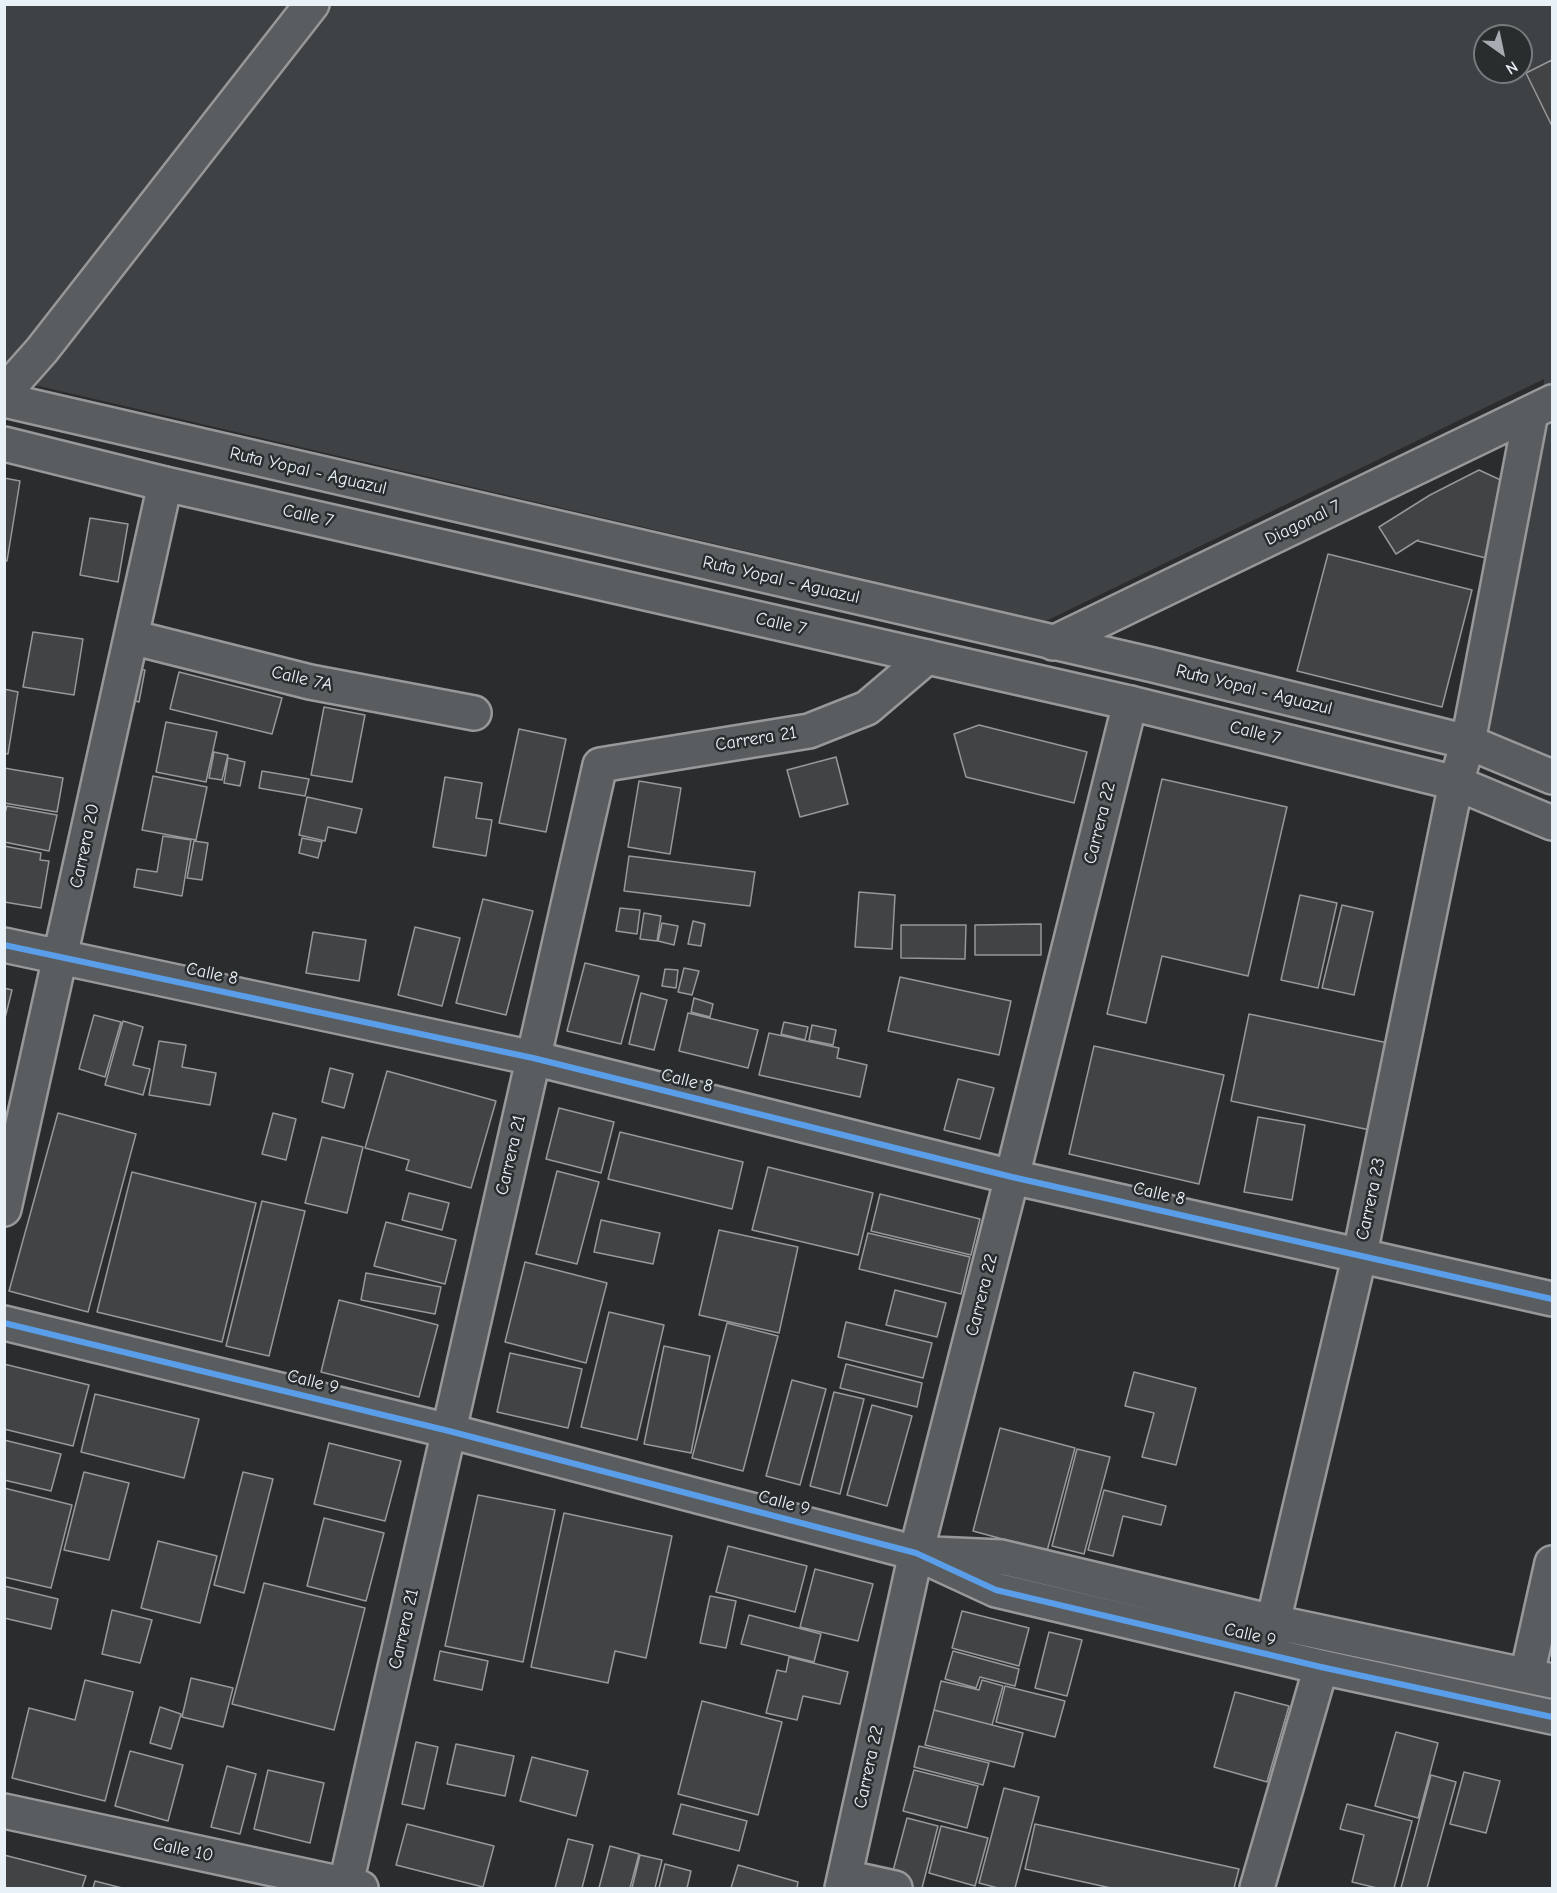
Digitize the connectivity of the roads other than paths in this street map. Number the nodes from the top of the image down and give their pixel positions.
1 (312, 4) edge
2 (4, 393) edge
3 (4, 400) edge
4 (1542, 408) edge
5 (4, 444) edge
6 (165, 484) junction
7 (131, 637) junction
8 (1053, 643) junction
9 (927, 657) junction
10 (1130, 703) junction
11 (474, 713) dead end
12 (1468, 742) junction
13 (1552, 777) edge
14 (1456, 783) junction
15 (1552, 823) edge
16 (4, 945) edge
17 (60, 957) junction
18 (533, 1058) junction
19 (1012, 1177) junction
20 (4, 1209) edge
21 (1360, 1254) junction
22 (1552, 1299) edge
23 (4, 1323) edge
24 (449, 1431) junction
25 (916, 1553) junction
26 (1552, 1563) edge
27 (1273, 1622) junction
28 (1266, 1654) junction
29 (1321, 1667) junction
30 (1540, 1678) edge
31 (1552, 1716) edge
32 (4, 1811) edge
33 (844, 1883) edge
34 (350, 1887) edge
35 (895, 1888) edge
36 (1257, 1888) edge

1 - 2 street
3 - 8 street, Ruta Yopal - Aguazul
4 - 8 street, Diagonal 7
4 - 12 street, Carrera 23
5 - 6 street, Calle 7
6 - 7 street, Carrera 20
6 - 9 street, Calle 7
7 - 11 street, Calle 7A
7 - 17 street, Carrera 20
8 - 12 street, Ruta Yopal - Aguazul
9 - 10 street, Calle 7
9 - 18 street, Carrera 21
10 - 14 street, Calle 7
10 - 19 street, Carrera 22
12 - 13 street, Ruta Yopal - Aguazul
12 - 14 street, Carrera 23
14 - 15 street, Calle 7
14 - 21 street, Carrera 23
16 - 17 street, Calle 8
17 - 18 street, Calle 8
17 - 20 street, Carrera 20
18 - 19 street, Calle 8
18 - 24 street, Carrera 21
19 - 21 street, Calle 8
19 - 25 street, Carrera 22
21 - 22 street, Calle 8
21 - 27 street, Carrera 23
23 - 24 street, Calle 9
24 - 25 street, Calle 9
24 - 34 street, Carrera 21
25 - 27 street, Calle 9
25 - 28 street, Calle 9
25 - 33 street, Carrera 22
26 - 30 street
27 - 28 street, Carrera 23
27 - 30 street, Calle 9
28 - 29 street, Calle 9
29 - 31 street, Calle 9
29 - 36 street
32 - 34 street, Calle 10
33 - 35 street

